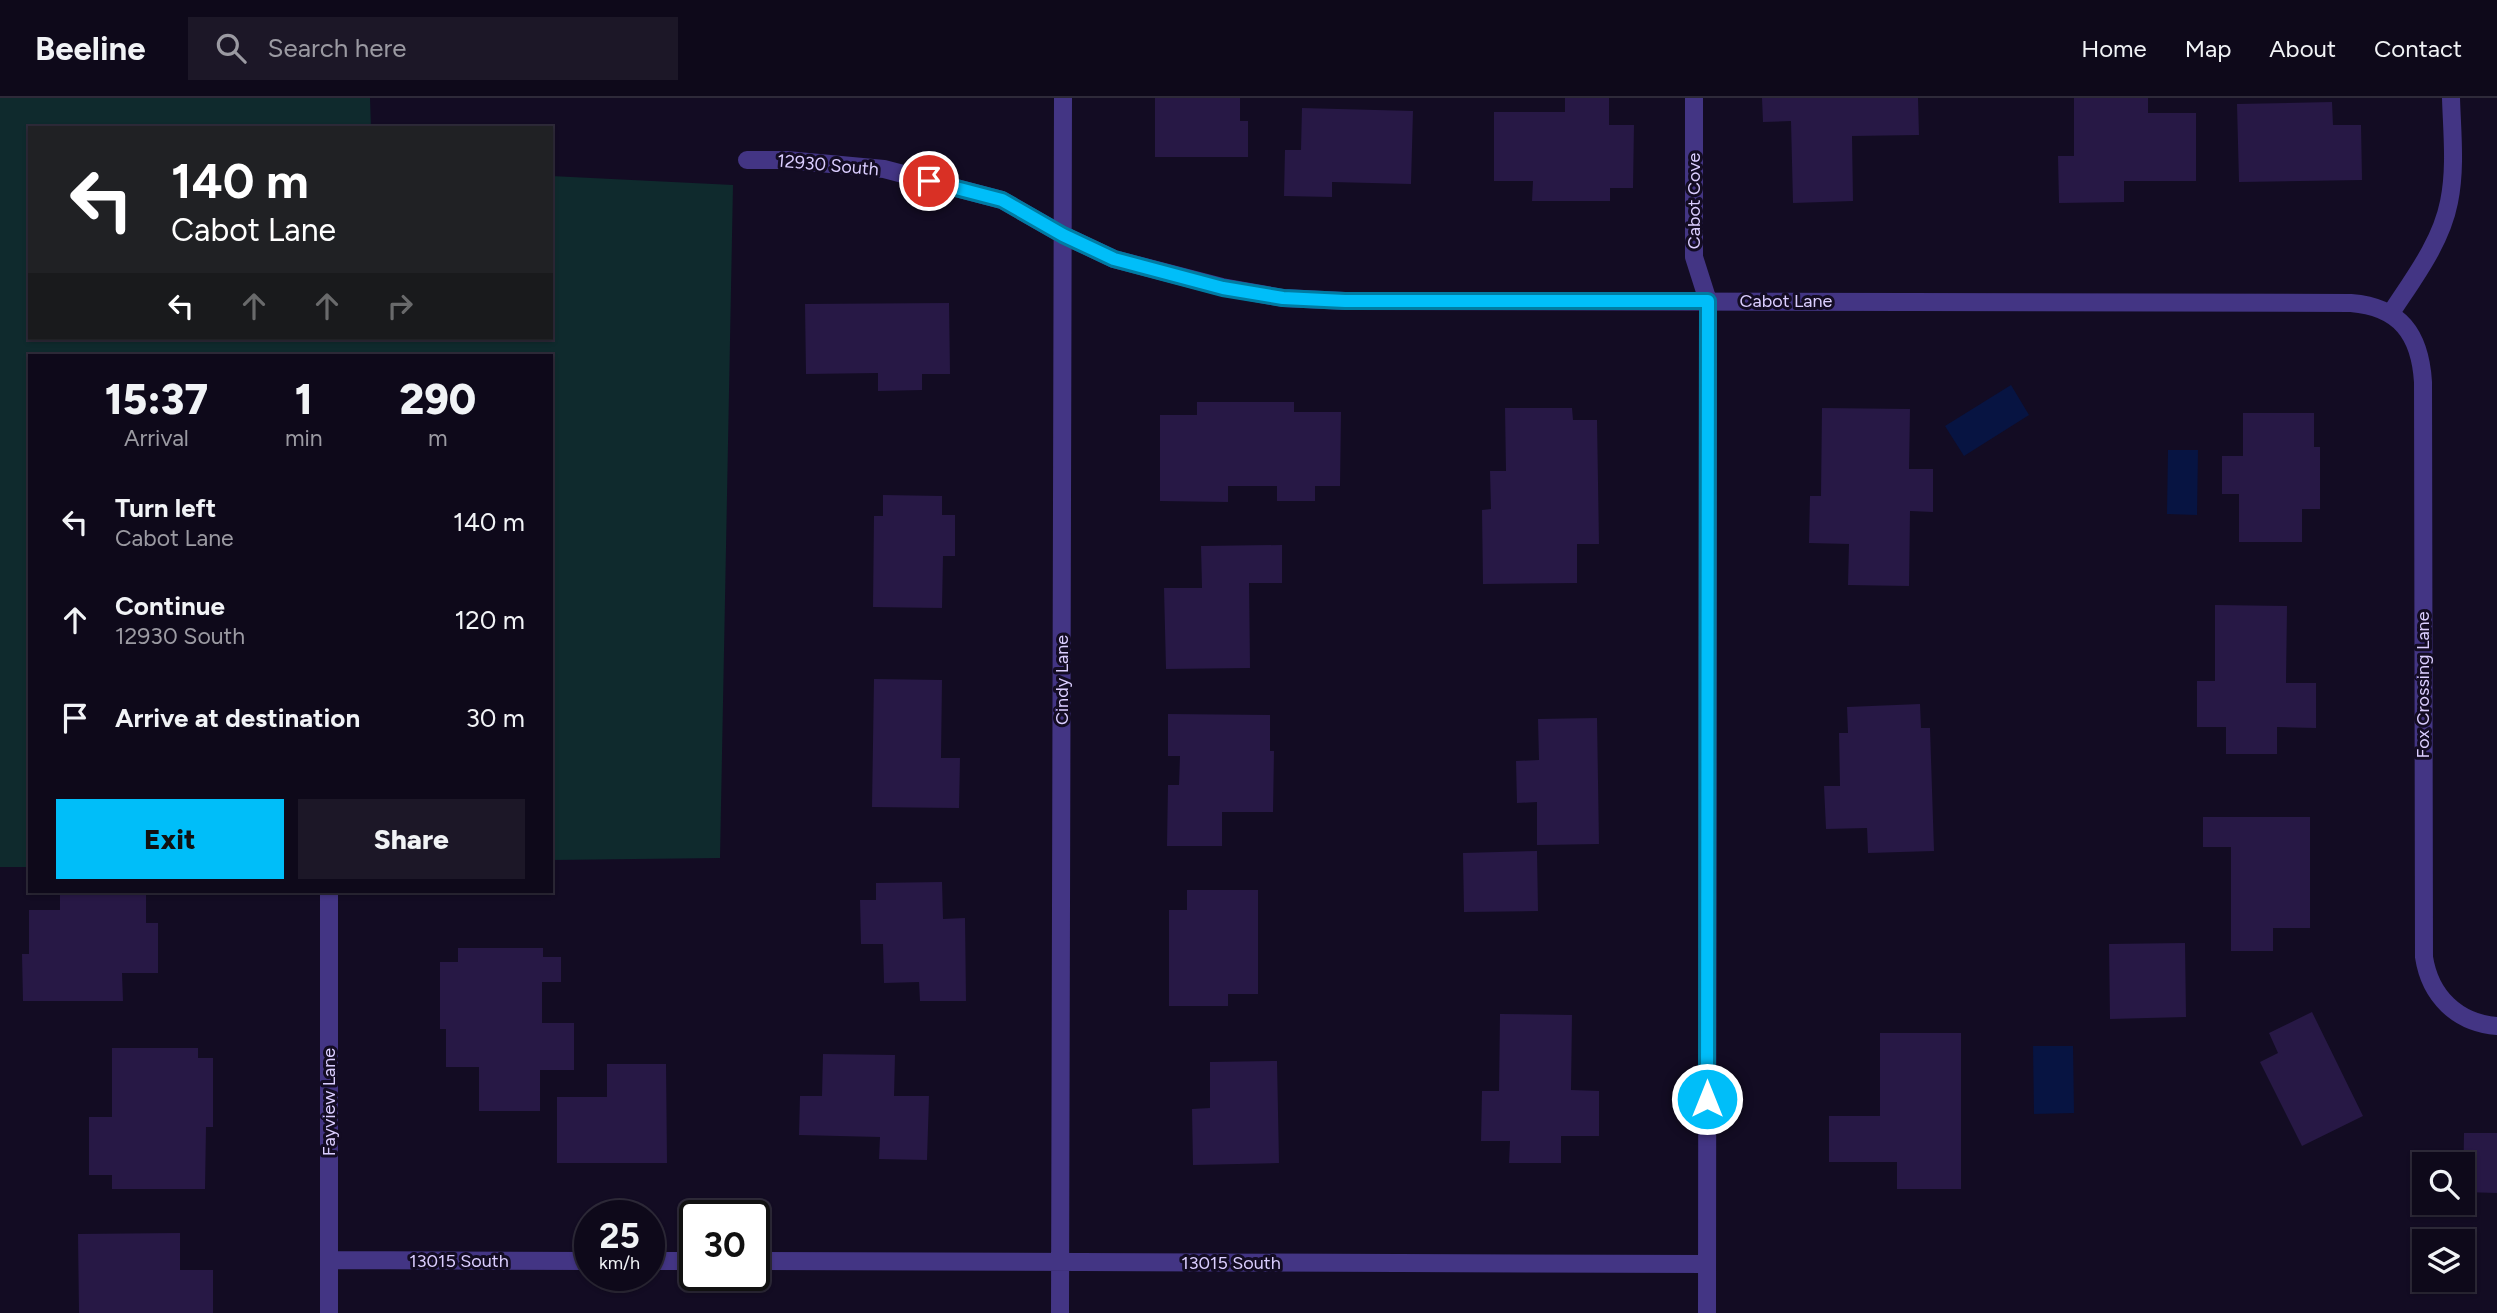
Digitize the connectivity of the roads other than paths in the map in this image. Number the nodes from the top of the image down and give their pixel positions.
1 (1063, 98) edge
2 (1694, 98) edge
3 (2451, 98) edge
4 (747, 160) dead end
5 (1063, 235) junction
6 (1708, 301) junction
7 (2391, 313) junction
8 (329, 893) edge
9 (2497, 1026) edge
10 (329, 1260) junction
11 (574, 1261) edge
12 (770, 1261) edge
13 (1061, 1262) junction
14 (1707, 1264) junction
15 (329, 1313) edge
16 (1060, 1313) edge
17 (1707, 1313) edge

1 - 5 street, Cindy Lane
2 - 6 street, Cabot Cove
3 - 7 street
4 - 5 street, 12930 South
5 - 6 street, Cabot Lane
5 - 13 street, Cindy Lane
6 - 7 street, Cabot Lane
6 - 14 street, Cabot Cove
7 - 9 street, Fox Crossing Lane
8 - 10 street, Fayview Lane
10 - 11 street, 13015 South
10 - 15 street, Fayview Lane
12 - 13 street, 13015 South
13 - 14 street, 13015 South
13 - 16 street, Cindy Lane
14 - 17 street, Cabot Cove

